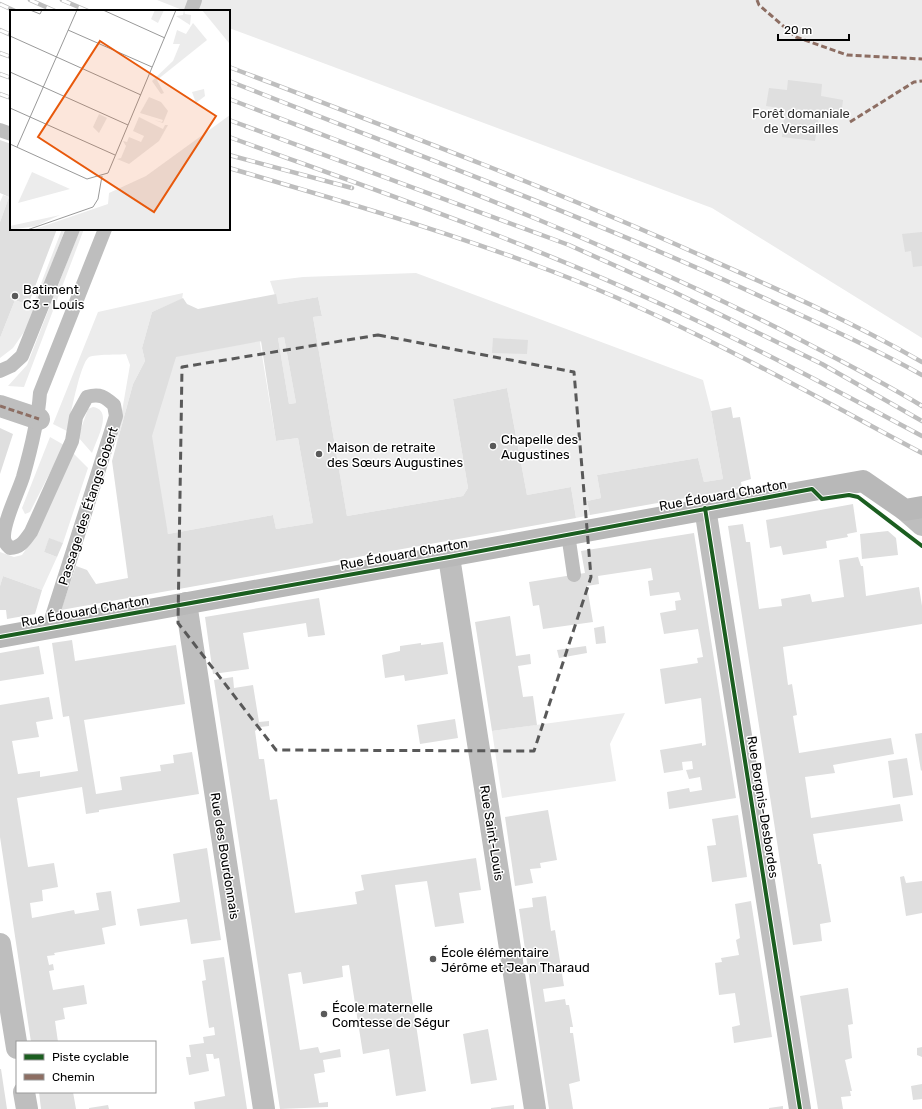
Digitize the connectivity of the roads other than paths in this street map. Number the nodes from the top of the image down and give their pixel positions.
1 (195, 0) edge
2 (191, 10) edge
3 (0, 130) edge
4 (10, 134) edge
5 (73, 230) edge
6 (105, 230) edge
7 (0, 371) edge
8 (0, 406) edge
9 (38, 419) junction
10 (705, 508) junction
11 (914, 509) edge
12 (922, 524) edge
13 (568, 534) junction
14 (5, 546) edge
15 (449, 557) junction
16 (574, 575) dead end
17 (186, 603) junction
18 (48, 629) junction
19 (0, 637) edge
20 (0, 944) edge
21 (16, 1042) edge
22 (24, 1093) edge
23 (27, 1109) edge
24 (264, 1109) edge
25 (535, 1109) edge
26 (800, 1109) edge

1 - 2 lane
3 - 4 lane
5 - 7 lane
6 - 9 lane, Passage des Étangs Gobert
8 - 9 street
9 - 14 lane, Passage des Étangs Gobert
10 - 11 street, Rue Édouard Charton
10 - 13 street, Rue Édouard Charton
10 - 26 street, Rue Borgnis-Desbordes
11 - 12 street, Rue Édouard Charton
13 - 15 street, Rue Édouard Charton
13 - 16 lane
14 - 18 lane, Passage des Étangs Gobert
15 - 17 street, Rue Édouard Charton
15 - 25 street, Rue Saint-Louis
17 - 18 street, Rue Édouard Charton
17 - 24 street, Rue des Bourdonnais
18 - 19 street, Rue Édouard Charton
20 - 21 street
22 - 23 street

